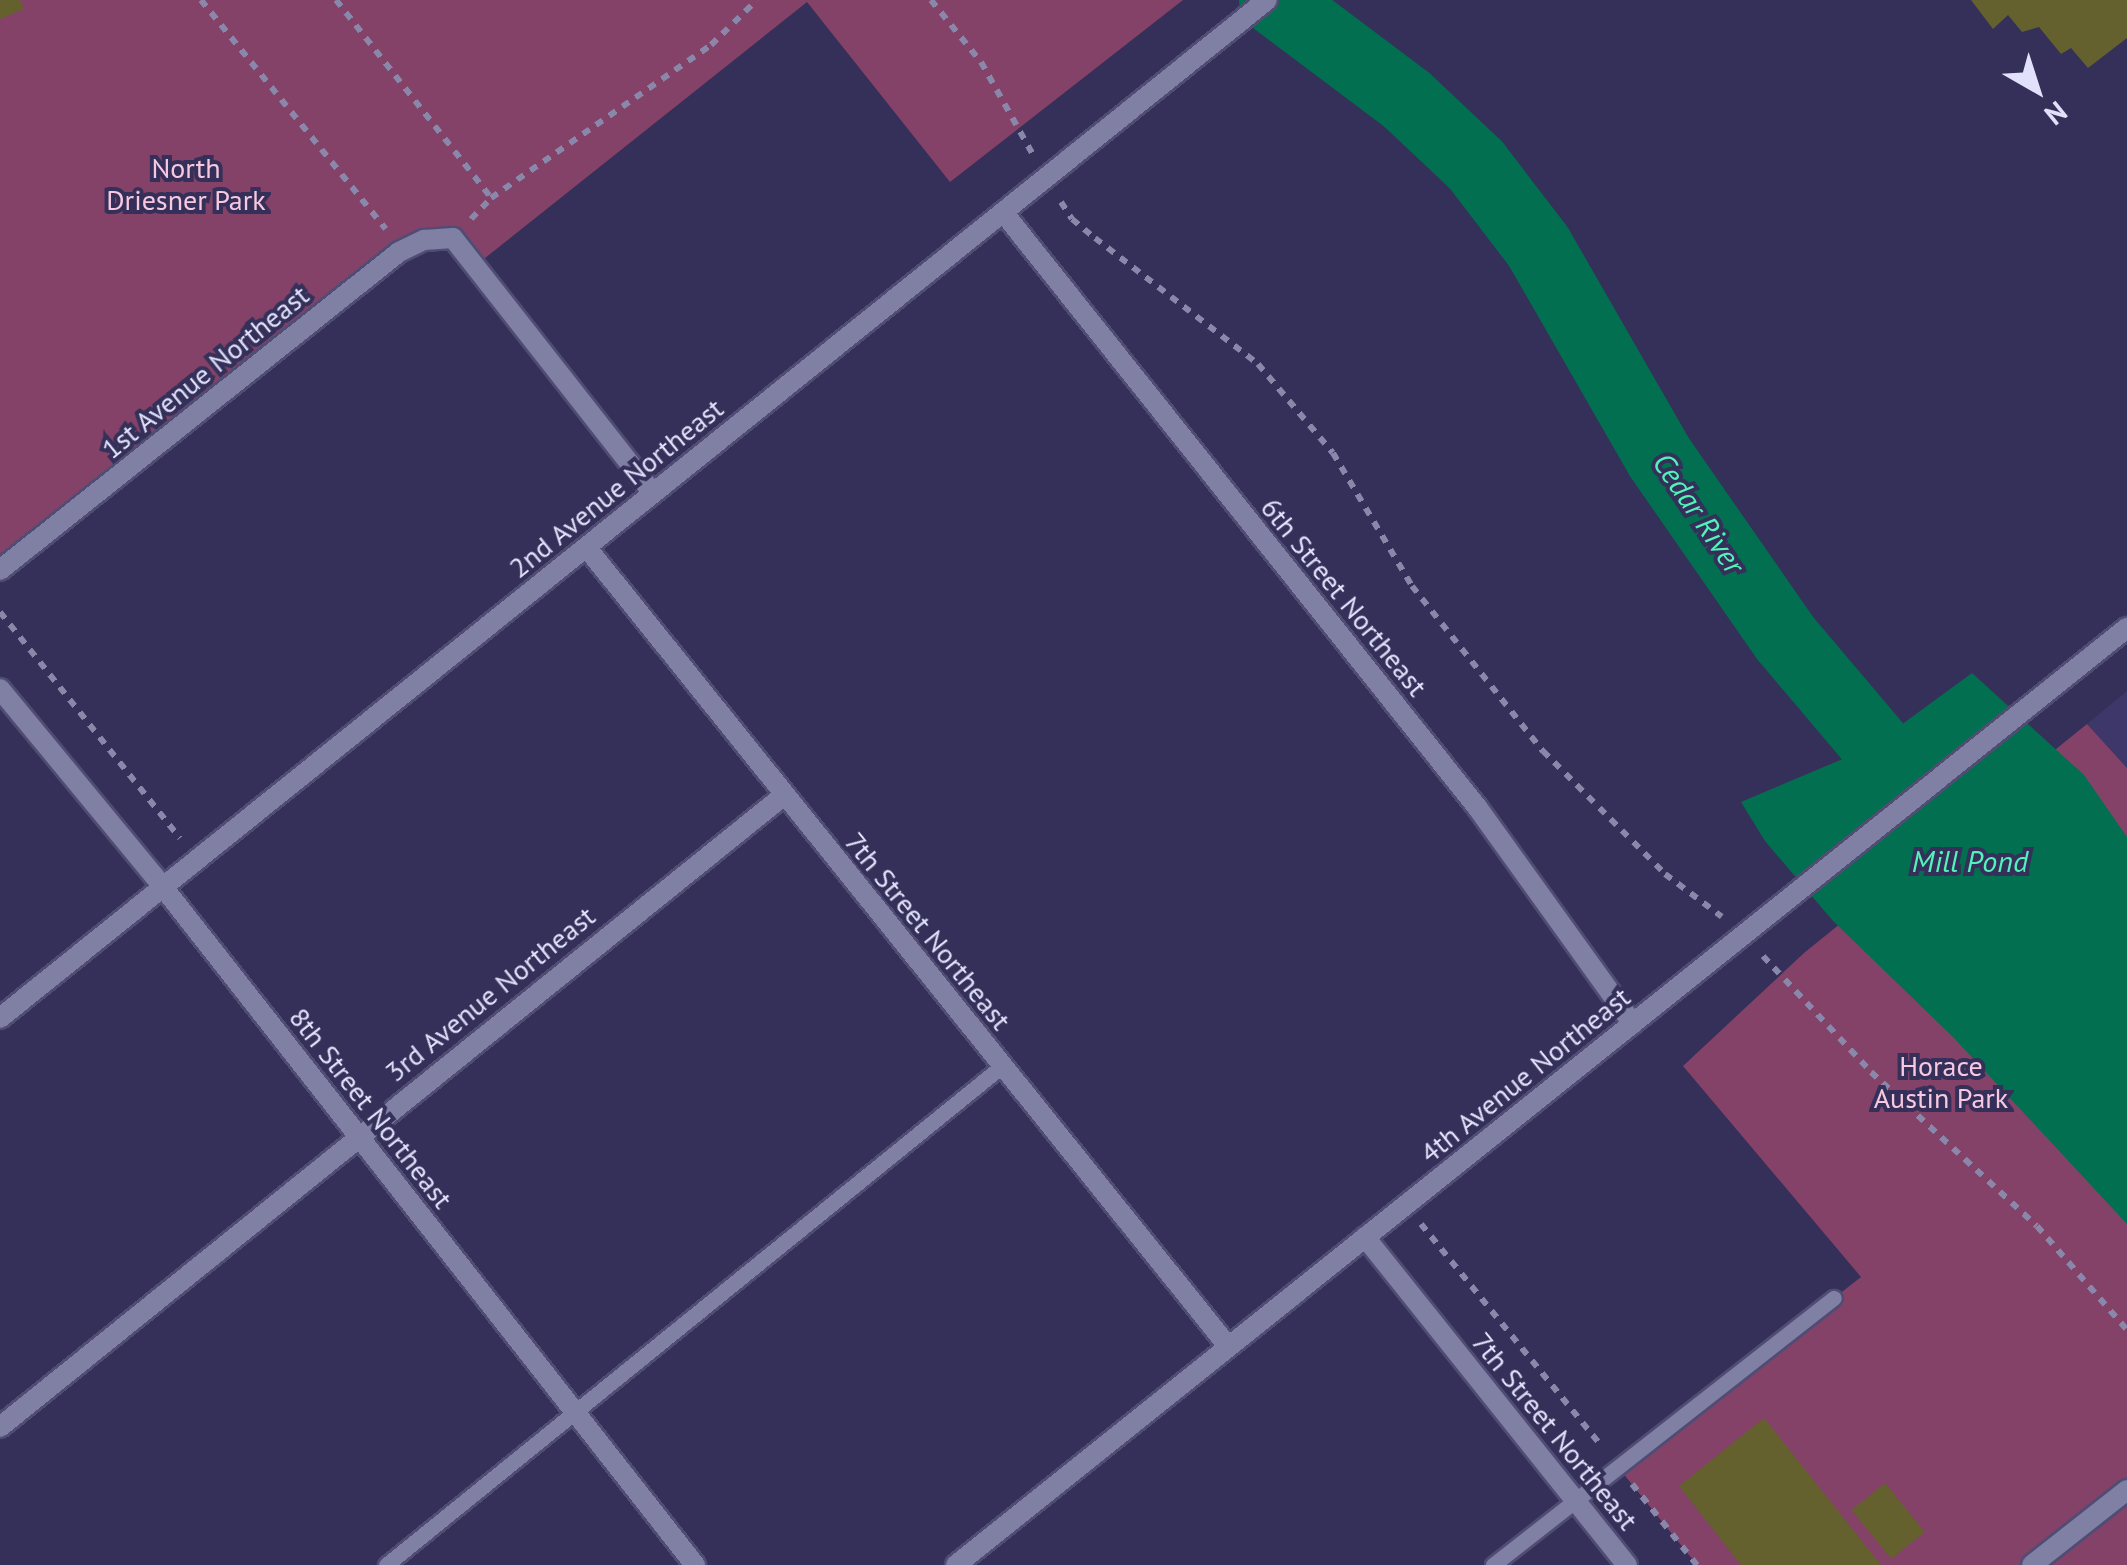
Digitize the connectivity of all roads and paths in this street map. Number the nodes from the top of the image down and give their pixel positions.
1 (201, 0) edge
2 (336, 0) edge
3 (757, 0) edge
4 (931, 0) edge
5 (1267, 0) edge
6 (1046, 178) junction
7 (1002, 212) junction
8 (399, 252) junction
9 (654, 493) junction
10 (587, 548) junction
11 (0, 570) edge
12 (0, 612) edge
13 (2127, 628) edge
14 (0, 688) edge
15 (783, 796) junction
16 (197, 859) junction
17 (162, 887) junction
18 (1750, 929) junction
19 (0, 1018) edge
20 (1633, 1024) junction
21 (1002, 1066) junction
22 (358, 1135) junction
23 (1406, 1205) junction
24 (1365, 1237) junction
25 (1834, 1298) dead end
26 (2127, 1330) edge
27 (1228, 1346) junction
28 (575, 1412) junction
29 (0, 1427) edge
30 (1618, 1467) junction
31 (2127, 1490) edge
32 (1575, 1499) junction
33 (386, 1565) edge
34 (696, 1565) edge
35 (956, 1565) edge
36 (1493, 1565) edge
37 (1628, 1565) edge
38 (1697, 1565) edge
39 (2032, 1565) edge

1 - 8 path
2 - 3 path
4 - 6 path
5 - 6 street, 2nd Avenue Northeast
6 - 7 street, 2nd Avenue Northeast
6 - 18 path
7 - 9 street, 2nd Avenue Northeast
7 - 20 street, 6th Street Northeast
8 - 9 street, 1st Avenue Northeast
8 - 11 street, 1st Avenue Northeast
9 - 10 street, 2nd Avenue Northeast
10 - 15 street, 7th Street Northeast
10 - 16 street, 2nd Avenue Northeast
12 - 16 path
13 - 18 street, 4th Avenue Northeast
14 - 17 street, 8th Street Northeast
15 - 21 street, 7th Street Northeast
15 - 22 street, 3rd Avenue Northeast
16 - 17 street, 2nd Avenue Northeast
17 - 19 street, 2nd Avenue Northeast
17 - 22 street, 8th Street Northeast
18 - 20 street, 4th Avenue Northeast
18 - 26 path
20 - 23 street, 4th Avenue Northeast
21 - 27 street, 7th Street Northeast
21 - 28 lane
22 - 28 street, 8th Street Northeast
22 - 29 street, 3rd Avenue Northeast
23 - 24 street, 4th Avenue Northeast
23 - 30 path
24 - 27 street, 4th Avenue Northeast
24 - 32 street, 7th Street Northeast
25 - 30 lane
27 - 35 street, 4th Avenue Northeast
28 - 33 lane
28 - 34 street, 8th Street Northeast
30 - 32 lane
30 - 38 path
31 - 39 street
32 - 36 lane
32 - 37 street, 7th Street Northeast

